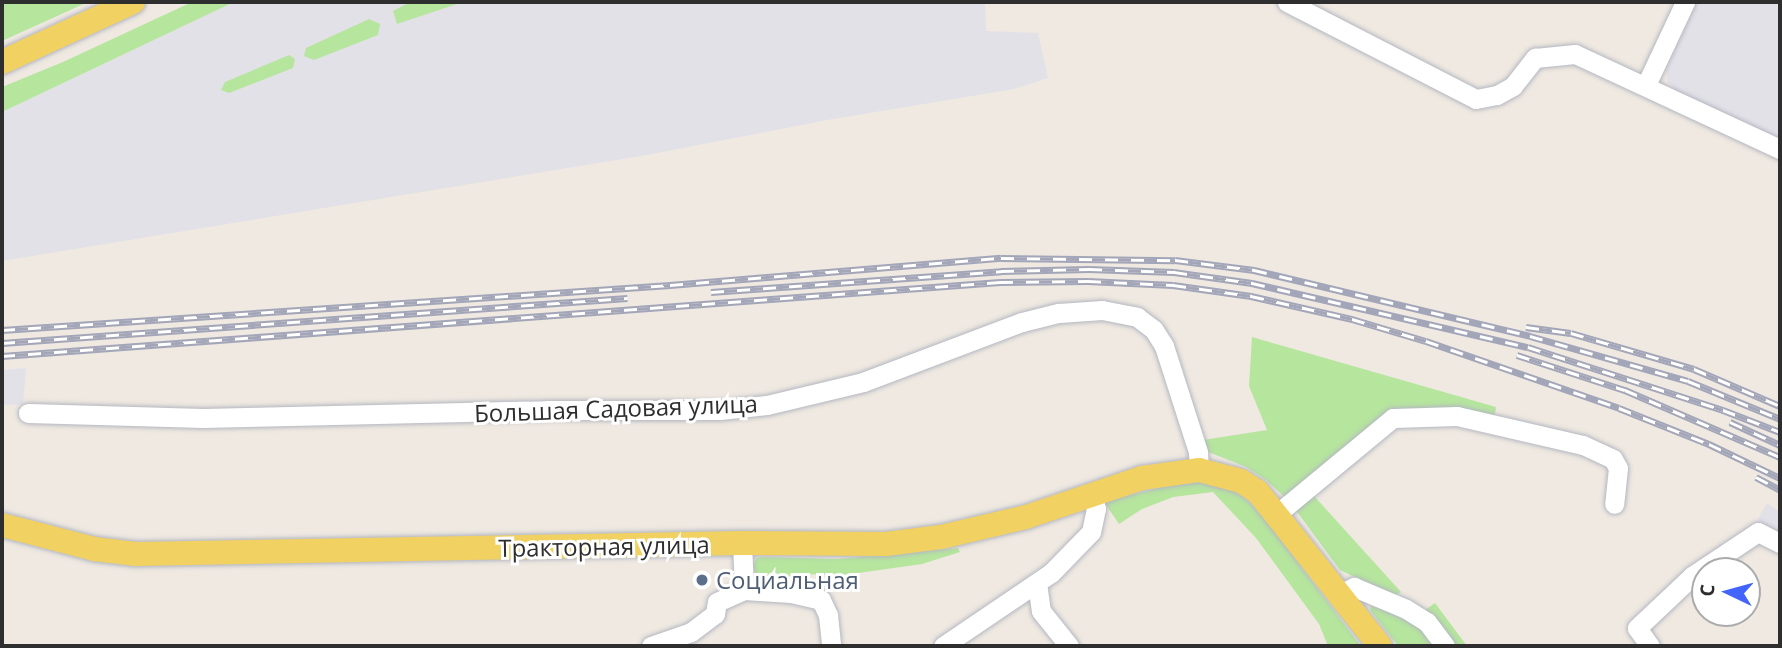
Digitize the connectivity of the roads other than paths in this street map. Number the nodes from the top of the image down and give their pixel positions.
1 (133, 2) edge
2 (1287, 2) edge
3 (1685, 2) edge
4 (2, 62) edge
5 (1646, 85) junction
6 (1780, 149) edge
7 (28, 413) dead end
8 (1199, 470) junction
9 (1092, 493) junction
10 (1614, 504) dead end
11 (1278, 513) junction
12 (2, 525) edge
13 (742, 543) junction
14 (1780, 543) edge
15 (1037, 583) junction
16 (744, 590) junction
17 (1339, 594) junction
18 (694, 639) edge
19 (651, 646) edge
20 (831, 646) edge
21 (943, 646) edge
22 (1069, 646) edge
23 (1380, 646) edge
24 (1445, 646) edge
25 (1650, 646) edge

1 - 4 main road
2 - 5 street
3 - 5 street
5 - 6 street
7 - 8 street, Большая Садовая улица
8 - 9 main road, Тракторная улица
8 - 11 main road
9 - 13 main road, Тракторная улица
9 - 15 street
10 - 11 street
11 - 17 main road
12 - 13 main road, Тракторная улица
13 - 16 street
14 - 25 street
15 - 21 street
15 - 22 street
16 - 18 street
16 - 20 street
17 - 23 main road
17 - 24 street
18 - 19 street

